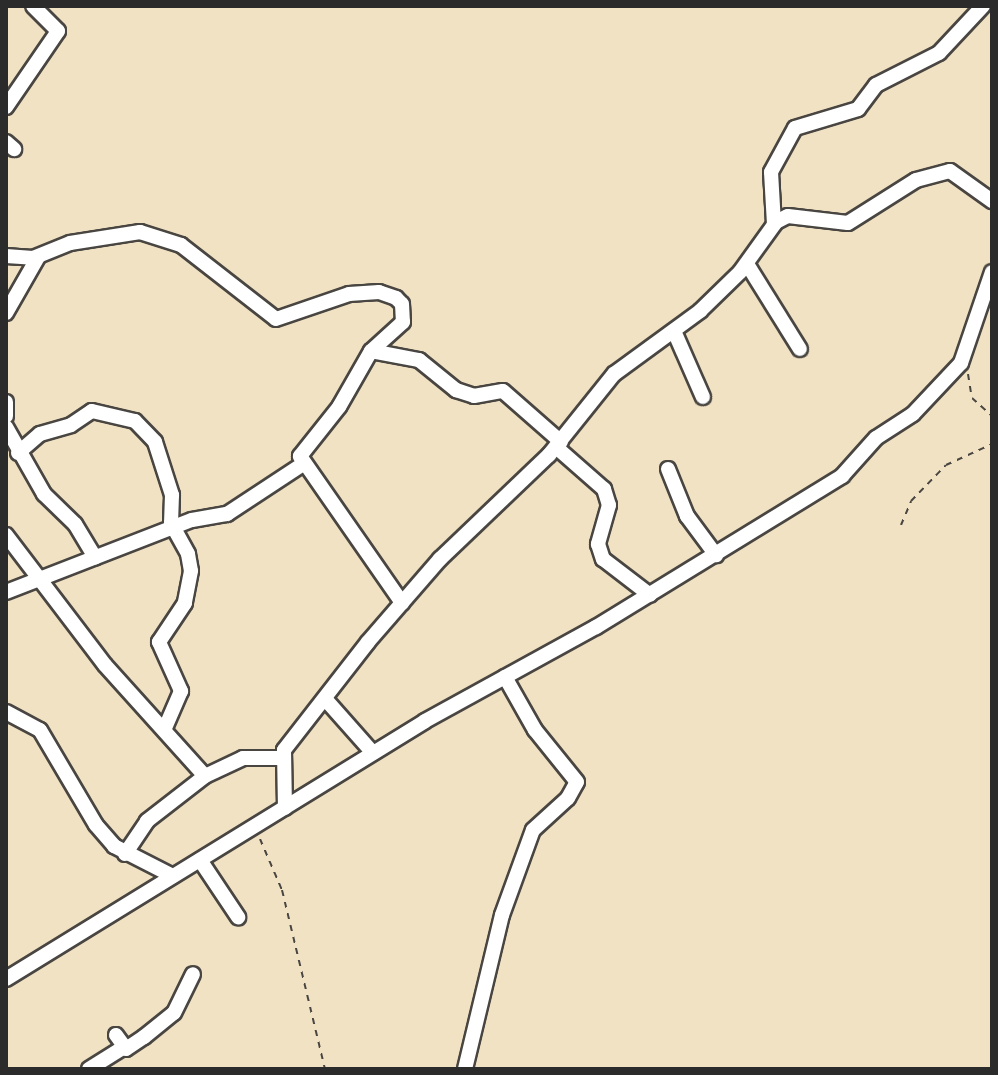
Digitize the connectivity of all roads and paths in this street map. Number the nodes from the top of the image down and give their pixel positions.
1 (33, 6) edge
2 (983, 6) edge
3 (6, 107) edge
4 (990, 197) edge
5 (774, 224) junction
6 (6, 256) edge
7 (38, 257) junction
8 (747, 264) junction
9 (992, 272) edge
10 (6, 313) edge
11 (674, 331) junction
12 (800, 349) dead end
13 (371, 351) junction
14 (961, 363) junction
15 (703, 397) dead end
16 (6, 402) edge
17 (6, 416) edge
18 (992, 416) edge
19 (6, 427) edge
20 (558, 444) junction
21 (992, 444) edge
22 (18, 453) junction
23 (303, 464) junction
24 (668, 469) dead end
25 (901, 525) dead end
26 (174, 528) junction
27 (6, 535) edge
28 (716, 555) junction
29 (95, 557) junction
30 (37, 579) junction
31 (6, 592) edge
32 (650, 595) junction
33 (402, 603) junction
34 (505, 677) junction
35 (327, 701) junction
36 (6, 712) edge
37 (165, 728) junction
38 (373, 753) junction
39 (282, 758) junction
40 (205, 776) junction
41 (285, 808) junction
42 (253, 828) junction
43 (125, 854) junction
44 (200, 860) junction
45 (173, 876) junction
46 (238, 917) dead end
47 (193, 974) dead end
48 (6, 979) edge
49 (89, 1069) edge
50 (325, 1069) edge
51 (465, 1069) edge

1 - 3 street
2 - 5 street
4 - 5 street
5 - 8 street
6 - 7 street
7 - 10 street
7 - 13 street
8 - 11 street
8 - 12 street
9 - 14 street
11 - 15 street
11 - 20 street
13 - 20 street
13 - 23 street
14 - 18 path
14 - 28 street
16 - 17 street
19 - 22 street
20 - 32 street
20 - 33 street
21 - 25 path
22 - 26 street
22 - 29 street
23 - 26 street
23 - 33 street
24 - 28 street
26 - 29 street
26 - 37 street
27 - 30 street
28 - 32 street
29 - 30 street
30 - 31 street
30 - 37 street
32 - 34 street
33 - 35 street
34 - 38 street
34 - 51 street
35 - 38 street
35 - 39 street
36 - 43 street
37 - 40 street
38 - 41 street
39 - 40 street
39 - 41 street
40 - 43 street
41 - 42 street
42 - 44 street
42 - 50 path
43 - 45 street
44 - 45 street
44 - 46 street
45 - 48 street
47 - 49 street

